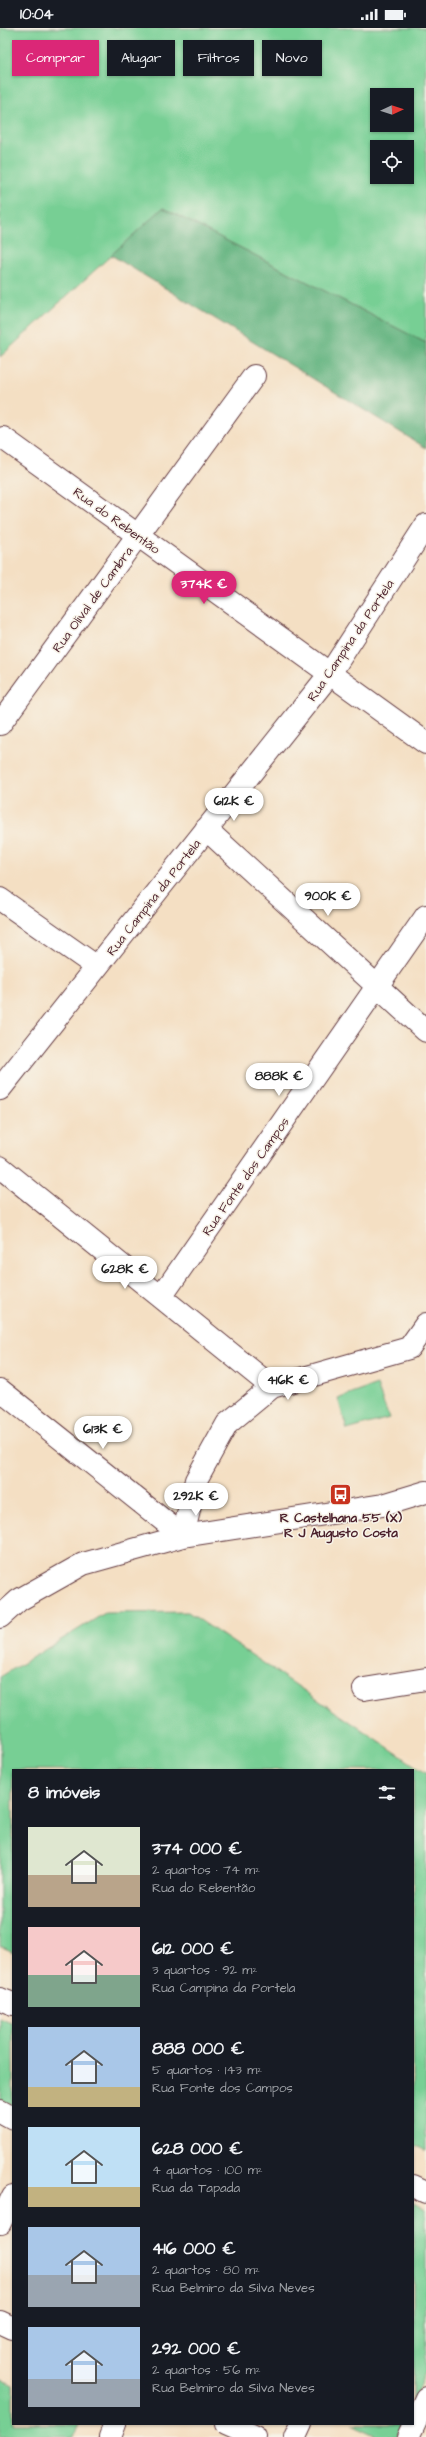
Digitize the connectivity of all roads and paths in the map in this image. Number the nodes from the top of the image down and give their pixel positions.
1 (254, 376) dead end
2 (3, 438) dead end
3 (426, 525) edge
4 (138, 535) junction
5 (329, 675) junction
6 (0, 724) edge
7 (426, 743) edge
8 (206, 829) junction
9 (0, 899) edge
10 (426, 916) edge
11 (97, 968) junction
12 (378, 986) junction
13 (426, 1031) edge
14 (0, 1089) edge
15 (0, 1167) edge
16 (161, 1297) junction
17 (426, 1324) edge
18 (272, 1387) junction
19 (0, 1390) edge
20 (426, 1492) edge
21 (183, 1536) junction
22 (0, 1617) edge
23 (426, 1680) edge
24 (364, 1689) dead end
25 (0, 1999) edge
26 (12, 2004) edge
27 (0, 2111) edge
28 (12, 2117) edge
29 (414, 2186) edge
30 (426, 2192) edge
31 (12, 2198) edge
32 (0, 2223) edge
33 (0, 2322) edge
34 (12, 2328) edge
35 (426, 2398) edge
36 (414, 2424) edge
37 (115, 2425) edge
38 (228, 2425) edge
39 (301, 2425) edge
40 (414, 2425) edge
41 (110, 2437) edge
42 (255, 2437) edge
43 (295, 2437) edge
44 (408, 2437) edge

1 - 4 street, Rua Olival de Cambra
2 - 4 street, Rua do Rebentão
3 - 5 street, Rua Campina da Portela
4 - 5 street, Rua do Rebentão
4 - 6 street, Rua Olival de Cambra
5 - 7 street, Rua do Rebentão
5 - 8 street, Rua Campina da Portela
8 - 11 street, Rua Campina da Portela
8 - 12 street
9 - 11 street
10 - 12 street, Rua Fonte dos Campos
11 - 14 street, Rua Campina da Portela
12 - 13 street
12 - 16 street, Rua Fonte dos Campos
15 - 16 street
16 - 18 street
17 - 18 street
18 - 21 street
19 - 21 street
20 - 21 street
21 - 22 street
23 - 24 street
25 - 26 street
27 - 28 street
29 - 30 street
31 - 32 street
33 - 34 street
35 - 36 street
37 - 41 street
38 - 42 street
39 - 43 street
40 - 44 street

